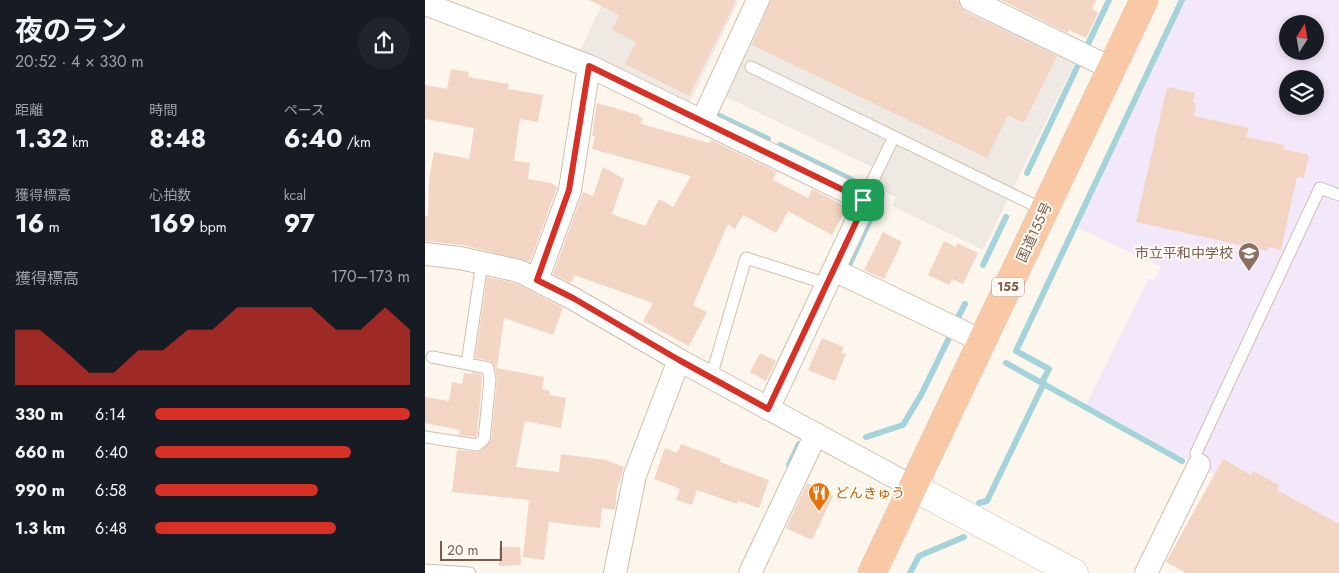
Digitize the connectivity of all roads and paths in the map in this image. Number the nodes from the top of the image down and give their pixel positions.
1 (758, 0) edge
2 (971, 0) edge
3 (1144, 0) edge
4 (425, 4) edge
5 (589, 66) junction
6 (751, 67) dead end
7 (1111, 68) junction
8 (702, 121) junction
9 (894, 137) junction
10 (1339, 195) edge
11 (863, 200) junction
12 (1044, 210) junction
13 (425, 254) edge
14 (482, 262) junction
15 (830, 277) junction
16 (537, 280) junction
17 (982, 341) junction
18 (432, 357) dead end
19 (679, 360) junction
20 (467, 364) junction
21 (711, 377) junction
22 (768, 409) junction
23 (816, 434) junction
24 (425, 437) edge
25 (1199, 465) joint
26 (913, 487) junction
27 (425, 570) edge
28 (469, 573) edge
29 (615, 573) edge
30 (751, 573) edge
31 (872, 573) edge
32 (1074, 573) edge
33 (1146, 573) edge

1 - 8 street
2 - 7 street
3 - 7 highway, 国道155号 / 155
4 - 5 street
5 - 8 street
5 - 16 street
6 - 9 lane
7 - 12 highway, 国道155号 / 155
8 - 11 street
9 - 11 lane
9 - 12 lane
10 - 25 lane
11 - 15 street
12 - 17 highway, 国道155号 / 155
13 - 14 street
14 - 16 street
14 - 20 lane
15 - 17 street
15 - 21 lane
15 - 22 street
16 - 19 street
17 - 26 highway, 国道155号 / 155
18 - 20 lane
19 - 21 street
19 - 29 street
20 - 24 lane
21 - 22 street
22 - 23 street
23 - 26 street
23 - 30 street
25 - 33 street
26 - 31 highway, 国道155号 / 155
26 - 32 street
27 - 28 lane

